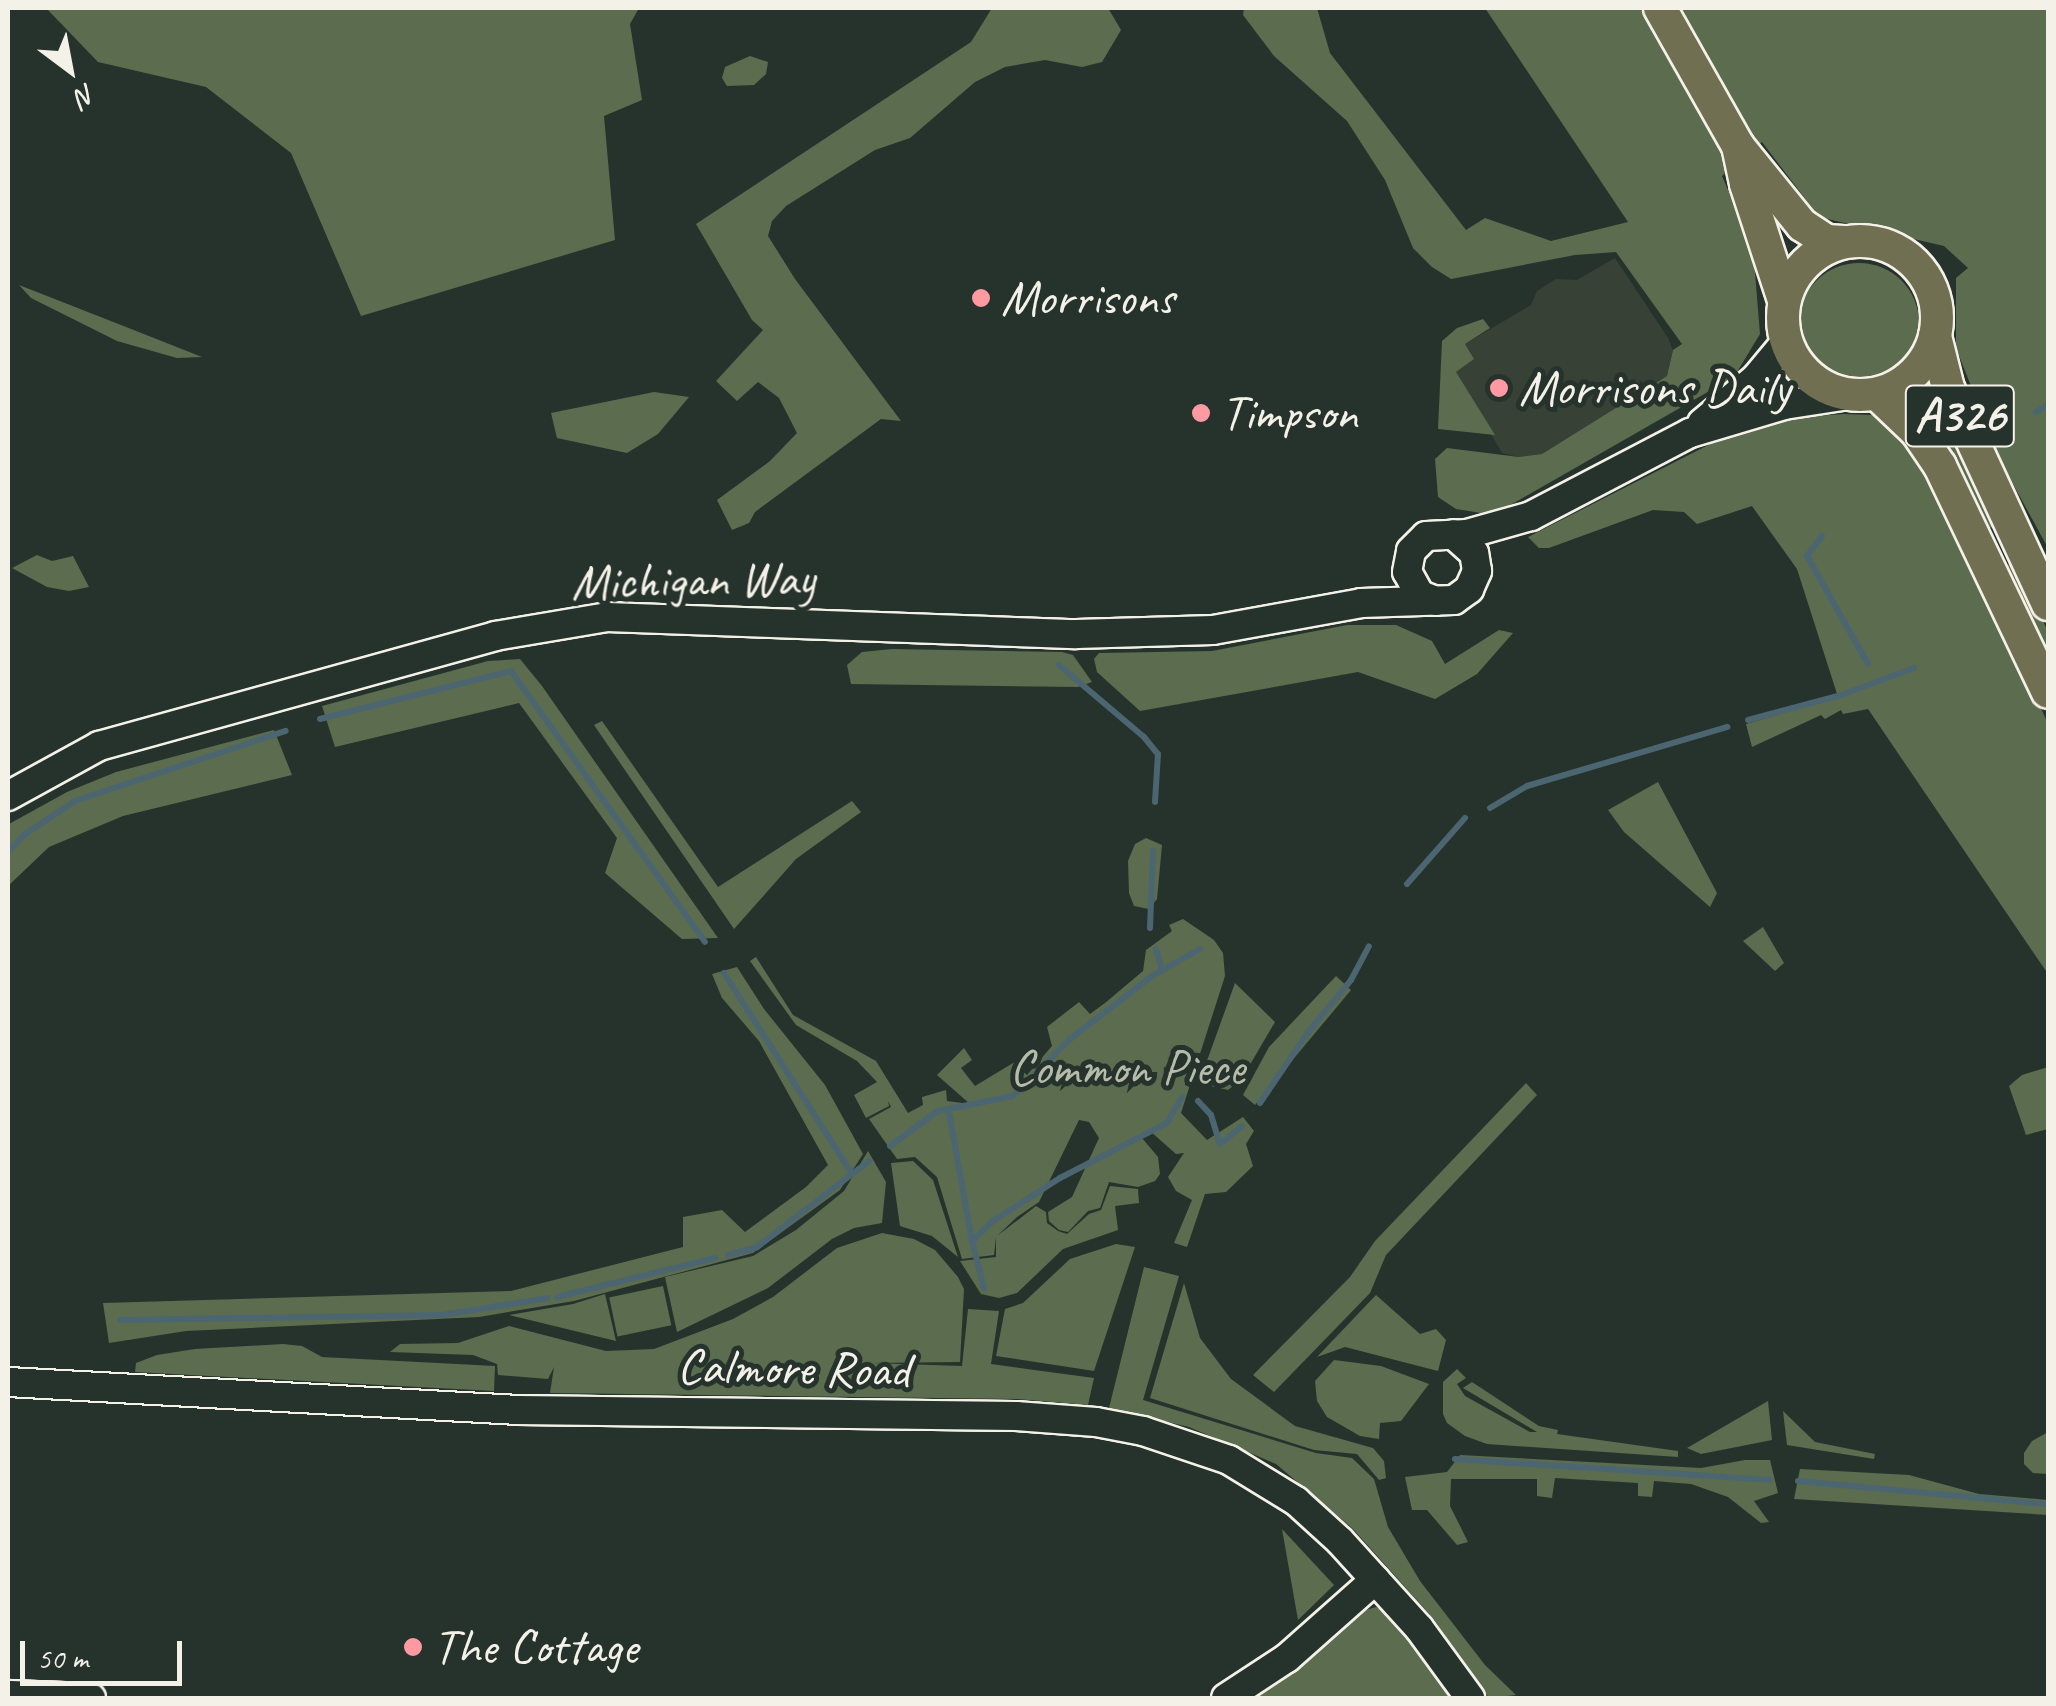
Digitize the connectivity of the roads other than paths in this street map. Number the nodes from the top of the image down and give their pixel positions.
1 (1660, 8) edge
2 (1738, 146) junction
3 (1844, 242) junction
4 (1784, 300) junction
5 (1935, 336) junction
6 (1785, 343) junction
7 (1863, 395) junction
8 (1690, 433) junction
9 (1531, 516) junction
10 (1454, 534) junction
11 (1408, 559) junction
12 (1477, 572) junction
13 (1436, 602) junction
14 (2048, 604) edge
15 (1346, 605) junction
16 (2048, 692) edge
17 (8, 796) edge
18 (8, 1382) edge
19 (1375, 1580) junction
20 (8, 1695) edge
21 (90, 1698) edge
22 (1226, 1698) edge
23 (1470, 1698) edge

1 - 2 main road
2 - 3 main road
2 - 4 main road
3 - 4 main road
3 - 5 main road
4 - 6 main road
5 - 7 main road
5 - 14 main road, A326
6 - 7 main road
6 - 8 street
7 - 8 street
7 - 16 main road, A326
8 - 9 street
9 - 10 street
9 - 12 street
10 - 11 street
10 - 12 street
11 - 13 street
11 - 15 street, Michigan Way
12 - 13 street
13 - 15 street, Michigan Way
15 - 17 street, Michigan Way
18 - 19 street, Calmore Road
19 - 22 street
19 - 23 street, Calmore Road
20 - 21 street

